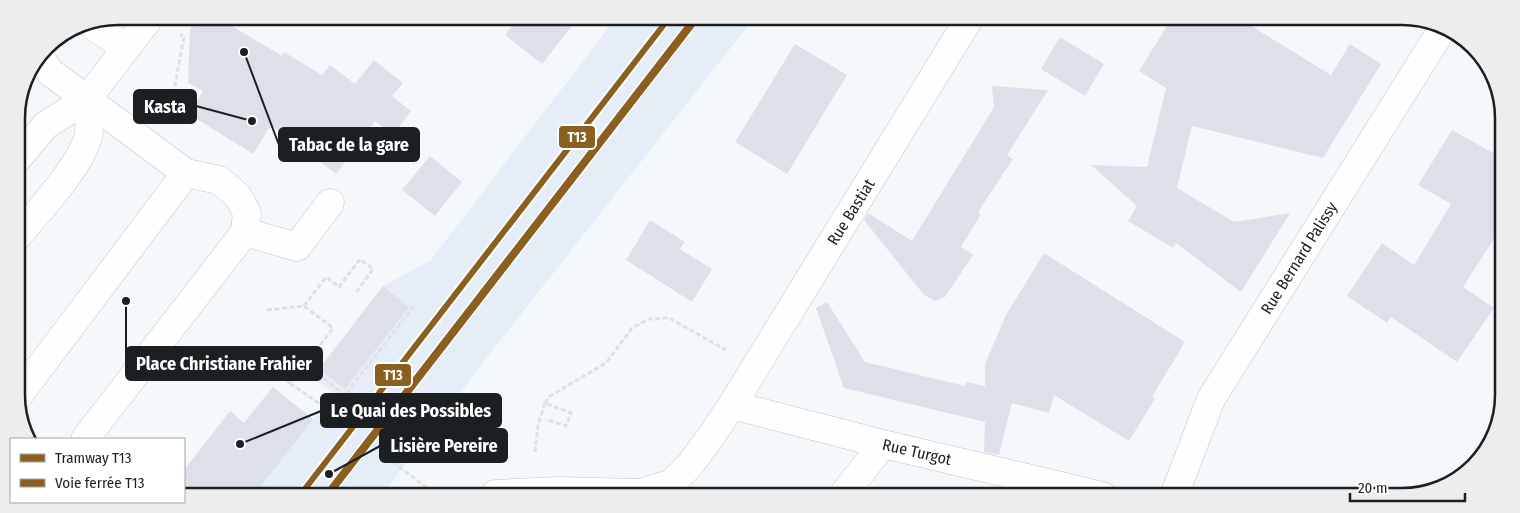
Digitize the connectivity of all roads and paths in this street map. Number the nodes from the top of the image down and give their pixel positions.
1 (144, 25) edge
2 (965, 25) edge
3 (96, 28) edge
4 (178, 32) dead end
5 (1440, 33) edge
6 (126, 48) junction
7 (44, 63) edge
8 (87, 99) junction
9 (160, 120) dead end
10 (25, 150) edge
11 (186, 173) junction
12 (330, 203) dead end
13 (25, 228) edge
14 (244, 232) junction
15 (355, 294) dead end
16 (304, 306) junction
17 (414, 306) dead end
18 (267, 310) dead end
19 (756, 366) junction
20 (318, 374) dead end
21 (281, 376) dead end
22 (291, 384) junction
23 (25, 387) edge
24 (345, 395) junction
25 (342, 399) dead end
26 (545, 403) junction
27 (732, 405) junction
28 (323, 406) dead end
29 (546, 419) dead end
30 (86, 438) edge
31 (884, 444) junction
32 (535, 452) dead end
33 (393, 462) dead end
34 (427, 488) edge
35 (656, 488) edge
36 (848, 488) edge
37 (1069, 488) edge
38 (1177, 488) edge

1 - 6 street
2 - 19 street, Rue Bastiat
3 - 6 street
4 - 9 path
5 - 38 street, Rue Bernard Palissy
6 - 8 street
7 - 8 street
8 - 10 street
8 - 11 street
8 - 13 street
11 - 14 street
11 - 23 street
12 - 14 street
14 - 30 street
15 - 16 path
16 - 18 path
16 - 22 path
17 - 24 path
19 - 26 path
19 - 27 street, Rue Bastiat
20 - 24 path
21 - 22 path
22 - 28 path
24 - 25 path
26 - 29 path
26 - 32 path
27 - 31 street, Rue Turgot
27 - 35 street, Rue Bastiat
31 - 36 street
31 - 37 street, Rue Turgot
33 - 34 path

